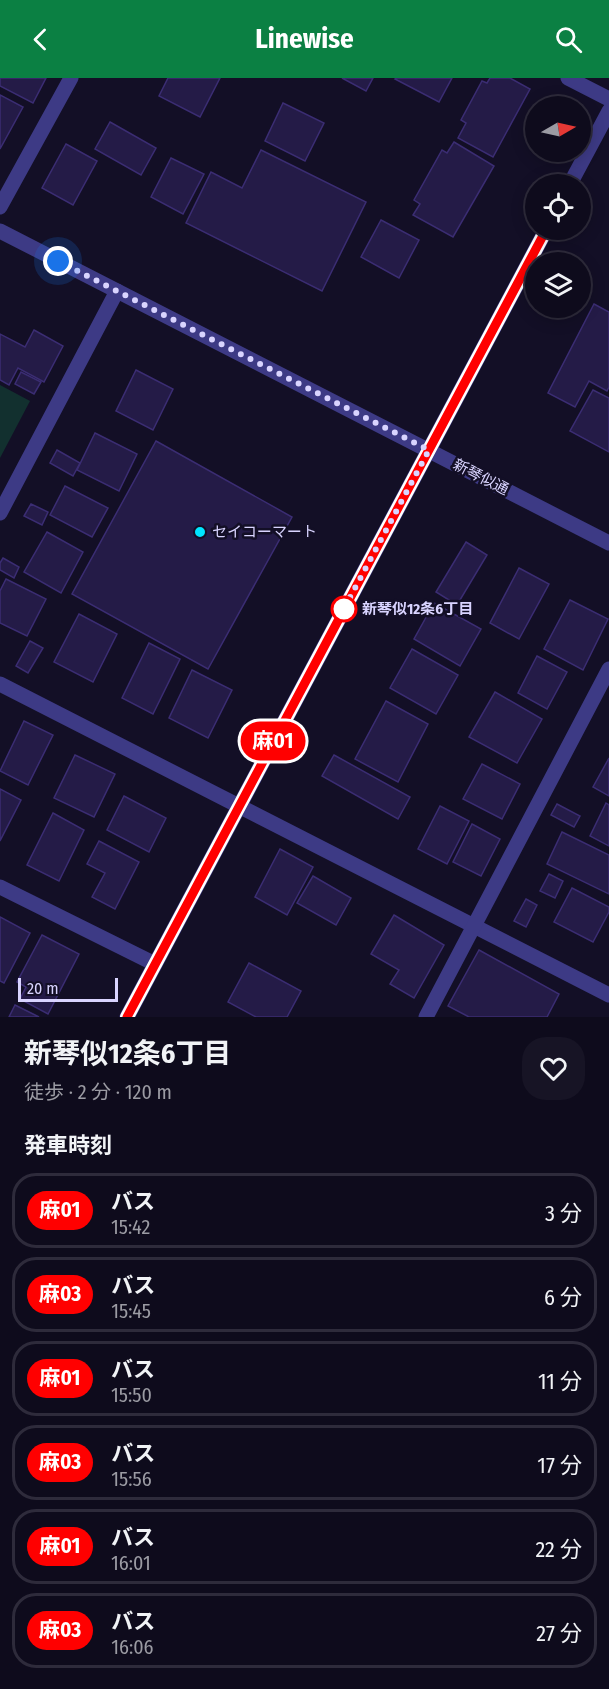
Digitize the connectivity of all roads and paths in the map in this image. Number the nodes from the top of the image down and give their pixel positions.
1 (71, 78) edge
2 (568, 78) edge
3 (609, 99) edge
4 (607, 118) edge
5 (576, 174) edge
6 (0, 207) edge
7 (0, 231) edge
8 (541, 240) edge
9 (117, 291) junction
10 (429, 450) junction
11 (0, 513) edge
12 (609, 543) edge
13 (609, 669) edge
14 (0, 684) edge
15 (239, 805) junction
16 (0, 887) edge
17 (474, 926) junction
18 (155, 964) junction
19 (609, 995) edge
20 (127, 1017) edge
21 (426, 1017) edge

1 - 6 street
2 - 3 street
4 - 5 street
7 - 9 street, 新琴似通
8 - 10 street
9 - 10 street, 新琴似通
9 - 11 street
10 - 12 street, 新琴似通
10 - 15 street
13 - 17 street
14 - 15 street
15 - 17 street
15 - 18 street
16 - 18 street
17 - 19 street
17 - 21 street
18 - 20 street

